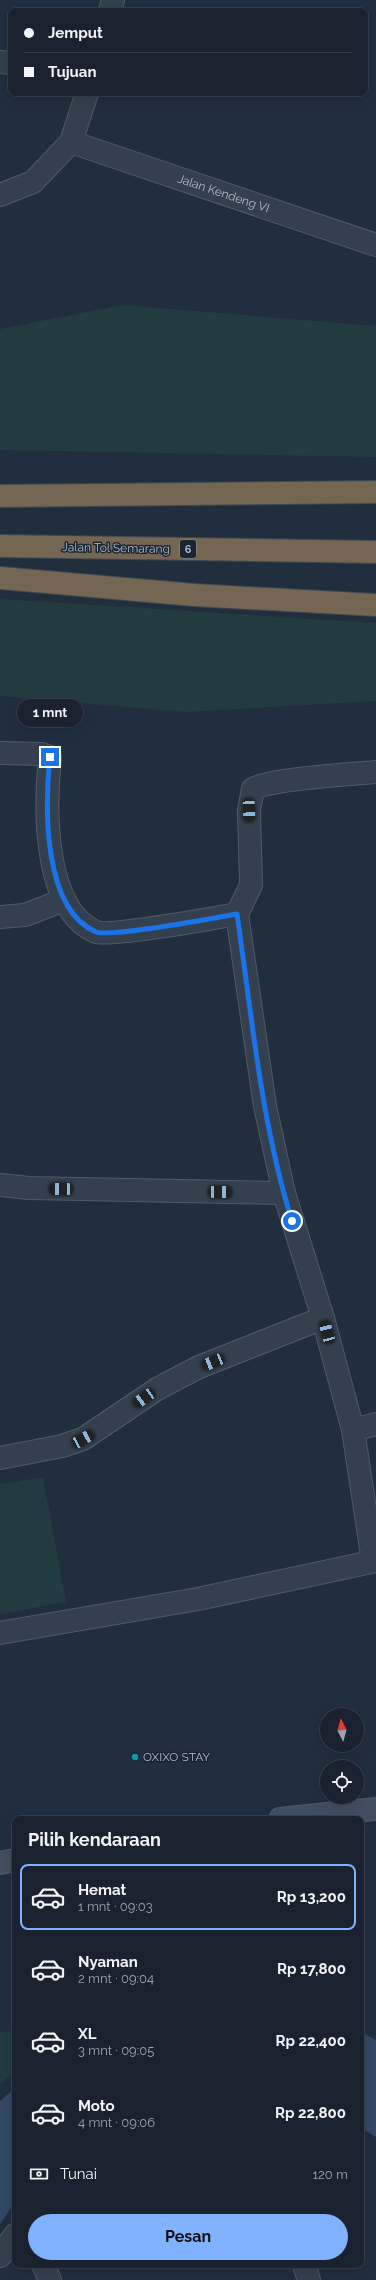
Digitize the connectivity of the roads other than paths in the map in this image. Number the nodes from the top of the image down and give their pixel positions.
1 (86, 96) edge
2 (71, 142) junction
3 (1, 194) edge
4 (376, 245) edge
5 (376, 492) edge
6 (0, 496) edge
7 (0, 546) edge
8 (376, 552) edge
9 (0, 578) edge
10 (376, 605) edge
11 (0, 753) edge
12 (376, 772) edge
13 (64, 900) junction
14 (237, 914) junction
15 (0, 917) edge
16 (0, 1185) edge
17 (284, 1193) junction
18 (323, 1318) junction
19 (376, 1424) edge
20 (353, 1430) junction
21 (0, 1458) edge
22 (375, 1561) edge
23 (0, 1633) edge
24 (376, 1809) edge
25 (309, 1816) edge
26 (12, 1861) edge
27 (0, 1863) edge
28 (12, 2239) edge
29 (0, 2256) edge
30 (44, 2268) edge
31 (305, 2268) edge
32 (50, 2280) edge
33 (309, 2280) edge

1 - 2 street
2 - 3 street
2 - 4 street, Jalan Kendeng VI
5 - 6 highway
7 - 8 highway, Jalan Tol Semarang / 6
9 - 10 highway
11 - 13 street
12 - 14 street
13 - 14 street
13 - 15 street
14 - 17 street
16 - 17 street
17 - 18 street
18 - 20 street
18 - 21 street
19 - 20 street
20 - 22 street
22 - 23 street
24 - 25 main road
26 - 27 main road
28 - 29 street
30 - 32 street
31 - 33 street

